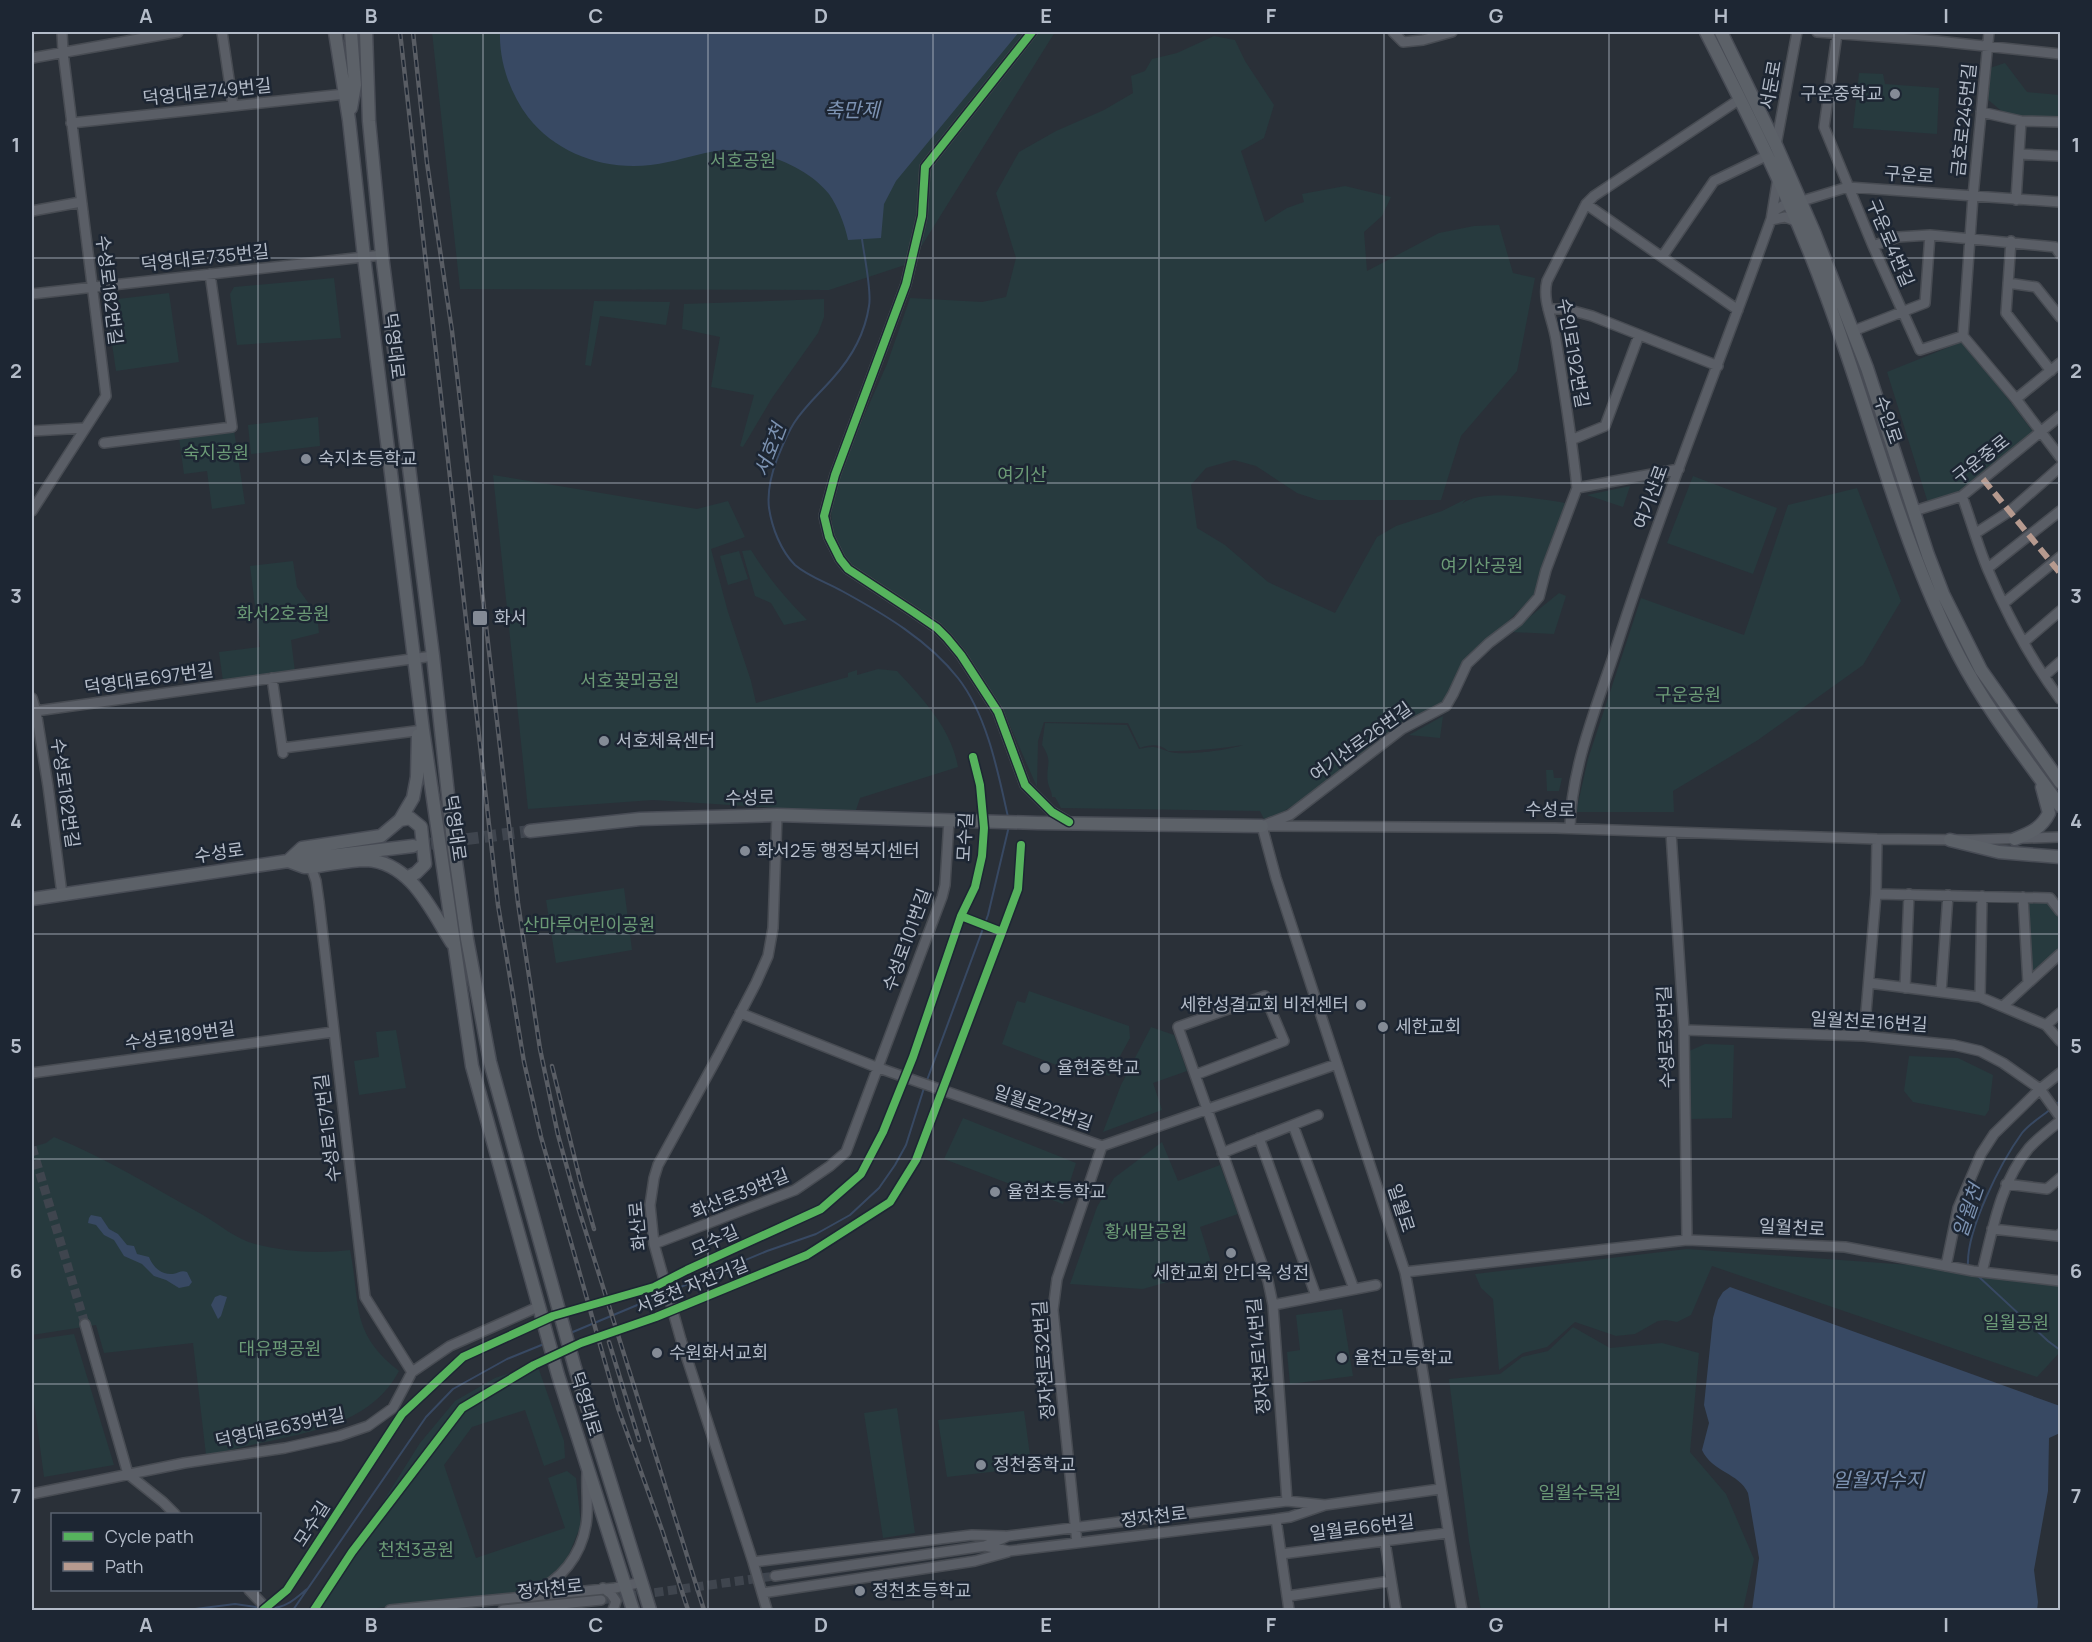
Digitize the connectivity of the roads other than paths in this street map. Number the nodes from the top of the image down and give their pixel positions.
1 (62, 32) edge
2 (178, 32) edge
3 (222, 32) edge
4 (335, 32) edge
5 (351, 32) edge
6 (366, 32) edge
7 (1032, 32) edge
8 (1394, 32) edge
9 (1452, 32) edge
10 (1706, 32) edge
11 (1721, 32) edge
12 (1797, 32) edge
13 (1817, 32) edge
14 (1932, 32) edge
15 (1989, 32) edge
16 (1870, 33) edge
17 (1837, 34) junction
18 (1937, 41) junction
19 (1988, 48) junction
20 (63, 52) junction
21 (2061, 54) edge
22 (32, 58) edge
23 (355, 85) junction
24 (345, 94) junction
25 (1740, 99) junction
26 (233, 106) junction
27 (1981, 112) junction
28 (349, 120) junction
29 (369, 121) junction
30 (2021, 121) junction
31 (71, 123) junction
32 (2061, 123) edge
33 (1776, 145) junction
34 (2019, 154) junction
35 (1768, 155) junction
36 (2061, 156) edge
37 (1778, 176) junction
38 (1848, 187) junction
39 (1973, 196) junction
40 (2016, 200) junction
41 (1795, 201) junction
42 (81, 202) junction
43 (2061, 202) edge
44 (1586, 204) junction
45 (32, 211) edge
46 (1771, 220) junction
47 (1798, 222) junction
48 (1930, 235) junction
49 (1971, 238) junction
50 (2011, 241) junction
51 (1873, 246) junction
52 (2061, 254) edge
53 (382, 255) junction
54 (364, 257) junction
55 (1662, 257) junction
56 (210, 274) junction
57 (2008, 283) junction
58 (92, 288) junction
59 (32, 294) edge
60 (1548, 309) junction
61 (1738, 310) junction
62 (1902, 312) junction
63 (2061, 317) edge
64 (1853, 331) junction
65 (1639, 335) junction
66 (1963, 336) junction
67 (2061, 363) edge
68 (1718, 366) junction
69 (2051, 371) junction
70 (2016, 399) junction
71 (2061, 416) edge
72 (85, 428) junction
73 (32, 431) edge
74 (2041, 433) junction
75 (1571, 440) junction
76 (104, 443) dead end
77 (2061, 457) edge
78 (2061, 467) edge
79 (1679, 470) junction
80 (1576, 488) junction
81 (1962, 496) junction
82 (32, 510) edge
83 (1914, 511) junction
84 (2061, 511) edge
85 (1976, 533) junction
86 (2061, 557) edge
87 (1988, 568) junction
88 (2004, 603) junction
89 (2061, 611) edge
90 (2024, 642) junction
91 (433, 656) junction
92 (414, 659) junction
93 (2061, 662) edge
94 (2044, 676) junction
95 (272, 678) junction
96 (32, 698) edge
97 (2061, 699) edge
98 (34, 713) edge
99 (421, 731) junction
100 (2037, 774) junction
101 (2061, 782) edge
102 (2061, 806) edge
103 (777, 815) junction
104 (400, 820) junction
105 (949, 820) junction
106 (1069, 822) junction
107 (1262, 826) junction
108 (1570, 828) junction
109 (530, 831) tunnel mouth
110 (1671, 833) junction
111 (2061, 837) edge
112 (1877, 839) junction
113 (2015, 839) junction
114 (1950, 840) junction
115 (413, 846) tunnel mouth
116 (2061, 857) edge
117 (288, 861) junction
118 (311, 867) junction
119 (408, 877) junction
120 (62, 894) junction
121 (1876, 894) junction
122 (1909, 894) junction
123 (1948, 896) junction
124 (1982, 896) junction
125 (2023, 897) junction
126 (32, 899) edge
127 (2061, 911) edge
128 (455, 948) junction
129 (2061, 954) edge
130 (2028, 983) junction
131 (1869, 984) junction
132 (1905, 988) junction
133 (1941, 992) junction
134 (1980, 997) junction
135 (2003, 1006) junction
136 (740, 1013) junction
137 (2061, 1013) edge
138 (2046, 1025) junction
139 (1684, 1030) junction
140 (333, 1032) junction
141 (1864, 1036) junction
142 (2061, 1041) edge
143 (1337, 1064) junction
144 (876, 1067) junction
145 (32, 1073) edge
146 (2061, 1073) edge
147 (1195, 1075) junction
148 (2040, 1089) junction
149 (1207, 1109) junction
150 (1318, 1114) dead end
151 (2059, 1116) edge
152 (1293, 1125) junction
153 (1259, 1138) junction
154 (1102, 1146) junction
155 (1222, 1153) junction
156 (2061, 1178) edge
157 (2006, 1184) junction
158 (1992, 1229) junction
159 (2061, 1234) edge
160 (1687, 1240) junction
161 (654, 1244) junction
162 (1946, 1266) junction
163 (1977, 1271) junction
164 (1405, 1272) junction
165 (2061, 1281) edge
166 (1376, 1285) dead end
167 (1354, 1289) junction
168 (1316, 1296) junction
169 (1273, 1305) junction
170 (541, 1309) junction
171 (85, 1323) tunnel mouth
172 (412, 1372) junction
173 (587, 1471) junction
174 (128, 1474) junction
175 (1440, 1489) junction
176 (32, 1494) edge
177 (1287, 1501) junction
178 (1325, 1505) junction
179 (173, 1513) edge
180 (1276, 1519) junction
181 (1076, 1527) junction
182 (1447, 1533) junction
183 (1008, 1536) junction
184 (1385, 1542) junction
185 (1077, 1543) junction
186 (985, 1546) junction
187 (1009, 1551) junction
188 (1281, 1554) junction
189 (753, 1562) junction
190 (774, 1576) tunnel mouth
191 (1391, 1581) junction
192 (642, 1582) junction
193 (625, 1586) junction
194 (603, 1588) junction
195 (250, 1591) edge
196 (762, 1593) junction
197 (519, 1596) junction
198 (1288, 1596) junction
199 (601, 1600) tunnel mouth
200 (648, 1610) edge
201 (268, 1611) edge
202 (390, 1611) edge
203 (503, 1611) edge
204 (613, 1611) edge
205 (633, 1611) edge
206 (766, 1611) edge
207 (1290, 1611) edge
208 (1396, 1611) edge
209 (1462, 1611) edge

1 - 20 street, 수성로182번길
2 - 20 street
3 - 26 street
4 - 24 main road, 덕영대로
5 - 23 main road
6 - 29 main road, 덕영대로
7 - 106 street
8 - 9 street
10 - 25 main road, 수인로
11 - 33 main road, 수인로
12 - 33 street, 서둔로
13 - 17 street
14 - 18 street
15 - 19 street, 금호로245번길
16 - 17 street
16 - 18 street
17 - 38 street, 구운로4번길
18 - 19 street
19 - 21 street
19 - 27 street, 금호로245번길
20 - 22 street
20 - 31 street, 수성로182번길
23 - 28 main road
23 - 29 main road
24 - 26 street, 덕영대로749번길
24 - 28 main road, 덕영대로
25 - 35 main road, 수인로
25 - 44 street, 수인로192번길
26 - 31 street, 덕영대로749번길
27 - 30 street
27 - 39 street, 금호로245번길
28 - 54 main road, 덕영대로
29 - 53 main road, 덕영대로
30 - 32 street
30 - 34 street
31 - 42 street, 수성로182번길
33 - 41 main road, 수인로
34 - 36 street
34 - 40 street
35 - 37 main road, 수인로
35 - 55 street
37 - 41 main road, 수인로
37 - 46 street
38 - 39 street, 구운로
38 - 41 street, 구운로
38 - 51 street, 구운로4번길
39 - 40 street, 구운로
39 - 49 street, 금호로245번길
40 - 43 street, 구운로
41 - 46 street, 여기산로
41 - 47 main road, 수인로
41 - 64 main road, 수인로
42 - 45 street
42 - 58 street, 수성로182번길
44 - 55 street
44 - 60 street, 수인로192번길
46 - 47 street
46 - 61 street, 여기산로
47 - 100 main road, 수인로
48 - 49 street
48 - 51 street
48 - 62 street, 구운로4번길
49 - 50 street
49 - 66 street, 금호로245번길
50 - 52 street
50 - 57 street
51 - 62 street, 구운로4번길
53 - 54 street, 덕영대로735번길
53 - 91 main road, 덕영대로
54 - 56 street, 덕영대로735번길
54 - 92 main road, 덕영대로
55 - 61 street
56 - 58 street, 덕영대로735번길
56 - 76 street
57 - 63 street
57 - 69 street
58 - 59 street, 덕영대로735번길
58 - 72 street, 수성로182번길
60 - 65 street
60 - 75 street, 수인로192번길
61 - 68 street, 여기산로
62 - 64 street
62 - 66 street, 구운로4번길
64 - 83 main road, 수인로
65 - 68 street
65 - 75 street
66 - 70 street
67 - 69 street
68 - 79 street, 여기산로
69 - 70 street
70 - 74 street
71 - 74 street, 구운중로
72 - 73 street
72 - 82 street, 수성로182번길
74 - 77 street
74 - 81 street, 구운중로
75 - 80 street, 수인로192번길
78 - 85 street
79 - 80 street
79 - 108 street, 여기산로
80 - 107 street, 여기산로26번길
81 - 83 street, 구운중로
81 - 85 street
83 - 101 main road, 수인로
84 - 87 street
85 - 87 street
86 - 88 street
87 - 88 street
88 - 90 street
89 - 90 street
90 - 94 street
91 - 92 street, 덕영대로697번길
91 - 192 main road, 덕영대로
92 - 95 street, 덕영대로697번길
92 - 99 main road, 덕영대로
93 - 94 street
94 - 97 street
95 - 98 street, 덕영대로697번길
95 - 99 street
96 - 98 street, 수성로182번길
98 - 120 street, 수성로182번길
99 - 104 main road
99 - 128 main road, 덕영대로
100 - 102 main road, 수인로
100 - 113 main road
103 - 105 main road, 수성로
103 - 109 main road, 수성로
103 - 136 street, 화산로
104 - 117 main road
104 - 119 main road
105 - 106 main road, 수성로
105 - 144 street, 수성로101번길
106 - 107 main road, 수성로
107 - 108 street, 수성로
107 - 143 street, 일월로
108 - 110 street, 수성로
110 - 112 street, 수성로
110 - 139 street, 수성로35번길
111 - 113 street, 수성로
112 - 114 street, 수성로
112 - 121 street
113 - 114 street, 수성로
114 - 116 main road
115 - 117 main road, 수성로
117 - 118 main road
117 - 120 main road, 수성로
118 - 119 main road
118 - 140 street, 수성로157번길
119 - 128 main road
120 - 126 main road, 수성로
121 - 122 street
121 - 131 street
122 - 123 street
122 - 132 street
123 - 124 street
123 - 133 street
124 - 125 street
124 - 134 street
125 - 127 street
125 - 130 street
128 - 170 main road, 덕영대로
129 - 130 street
130 - 135 street
131 - 132 street
131 - 141 street
132 - 133 street
133 - 134 street
134 - 135 street
135 - 138 street
136 - 144 street, 일월로22번길
136 - 161 street, 화산로
137 - 138 street
138 - 142 street
139 - 141 street, 일월천로16번길
139 - 160 street, 수성로35번길
140 - 145 street, 수성로189번길
140 - 172 street, 수성로157번길
141 - 148 street, 일월천로16번길
143 - 149 street, 일월로22번길
143 - 164 street, 일월로
144 - 154 street, 일월로22번길
144 - 161 street, 화산로39번길
146 - 148 street
147 - 147 street, 정자천로14번길
147 - 149 street, 정자천로14번길
148 - 151 street, 일월천로16번길
148 - 162 street
149 - 154 street, 일월로22번길
149 - 155 street, 정자천로14번길
150 - 152 street
151 - 157 street
152 - 153 street
152 - 167 street
153 - 155 street
153 - 168 street
154 - 181 street, 정자천로32번길
155 - 169 street, 정자천로14번길
156 - 157 street
157 - 158 street
158 - 159 street
158 - 163 street
160 - 162 street, 일월천로
160 - 164 street, 일월천로
161 - 189 street, 화산로
162 - 163 street, 일월천로
163 - 165 street, 일월천로
164 - 175 street, 일월로
166 - 167 street
167 - 168 street
168 - 169 street
169 - 177 street, 정자천로14번길
170 - 172 street, 덕영대로639번길
170 - 173 main road, 덕영대로
171 - 174 street
172 - 174 street, 덕영대로639번길
173 - 193 main road, 덕영대로
173 - 197 street
174 - 176 street, 덕영대로639번길
174 - 179 street
175 - 178 street, 정자천로
175 - 182 street, 일월로
177 - 178 street, 정자천로
177 - 181 street, 정자천로
178 - 180 street, 정자천로
180 - 185 street, 정자천로
180 - 188 street
181 - 183 street, 정자천로
181 - 185 street, 정자천로32번길
182 - 184 street, 일월로66번길
182 - 209 street, 일월로
183 - 186 street, 정자천로
183 - 189 street
184 - 188 street, 일월로66번길
184 - 191 street
185 - 187 street, 정자천로
186 - 187 street, 정자천로
186 - 190 street, 정자천로
187 - 196 street
188 - 198 street
189 - 196 street, 화산로
191 - 198 street
191 - 208 street
192 - 193 street
192 - 200 main road, 덕영대로
193 - 194 street
193 - 205 main road, 덕영대로
194 - 197 street
194 - 204 street
195 - 201 street
196 - 206 street, 화산로
197 - 202 street
198 - 207 street
199 - 203 street, 정자천로

